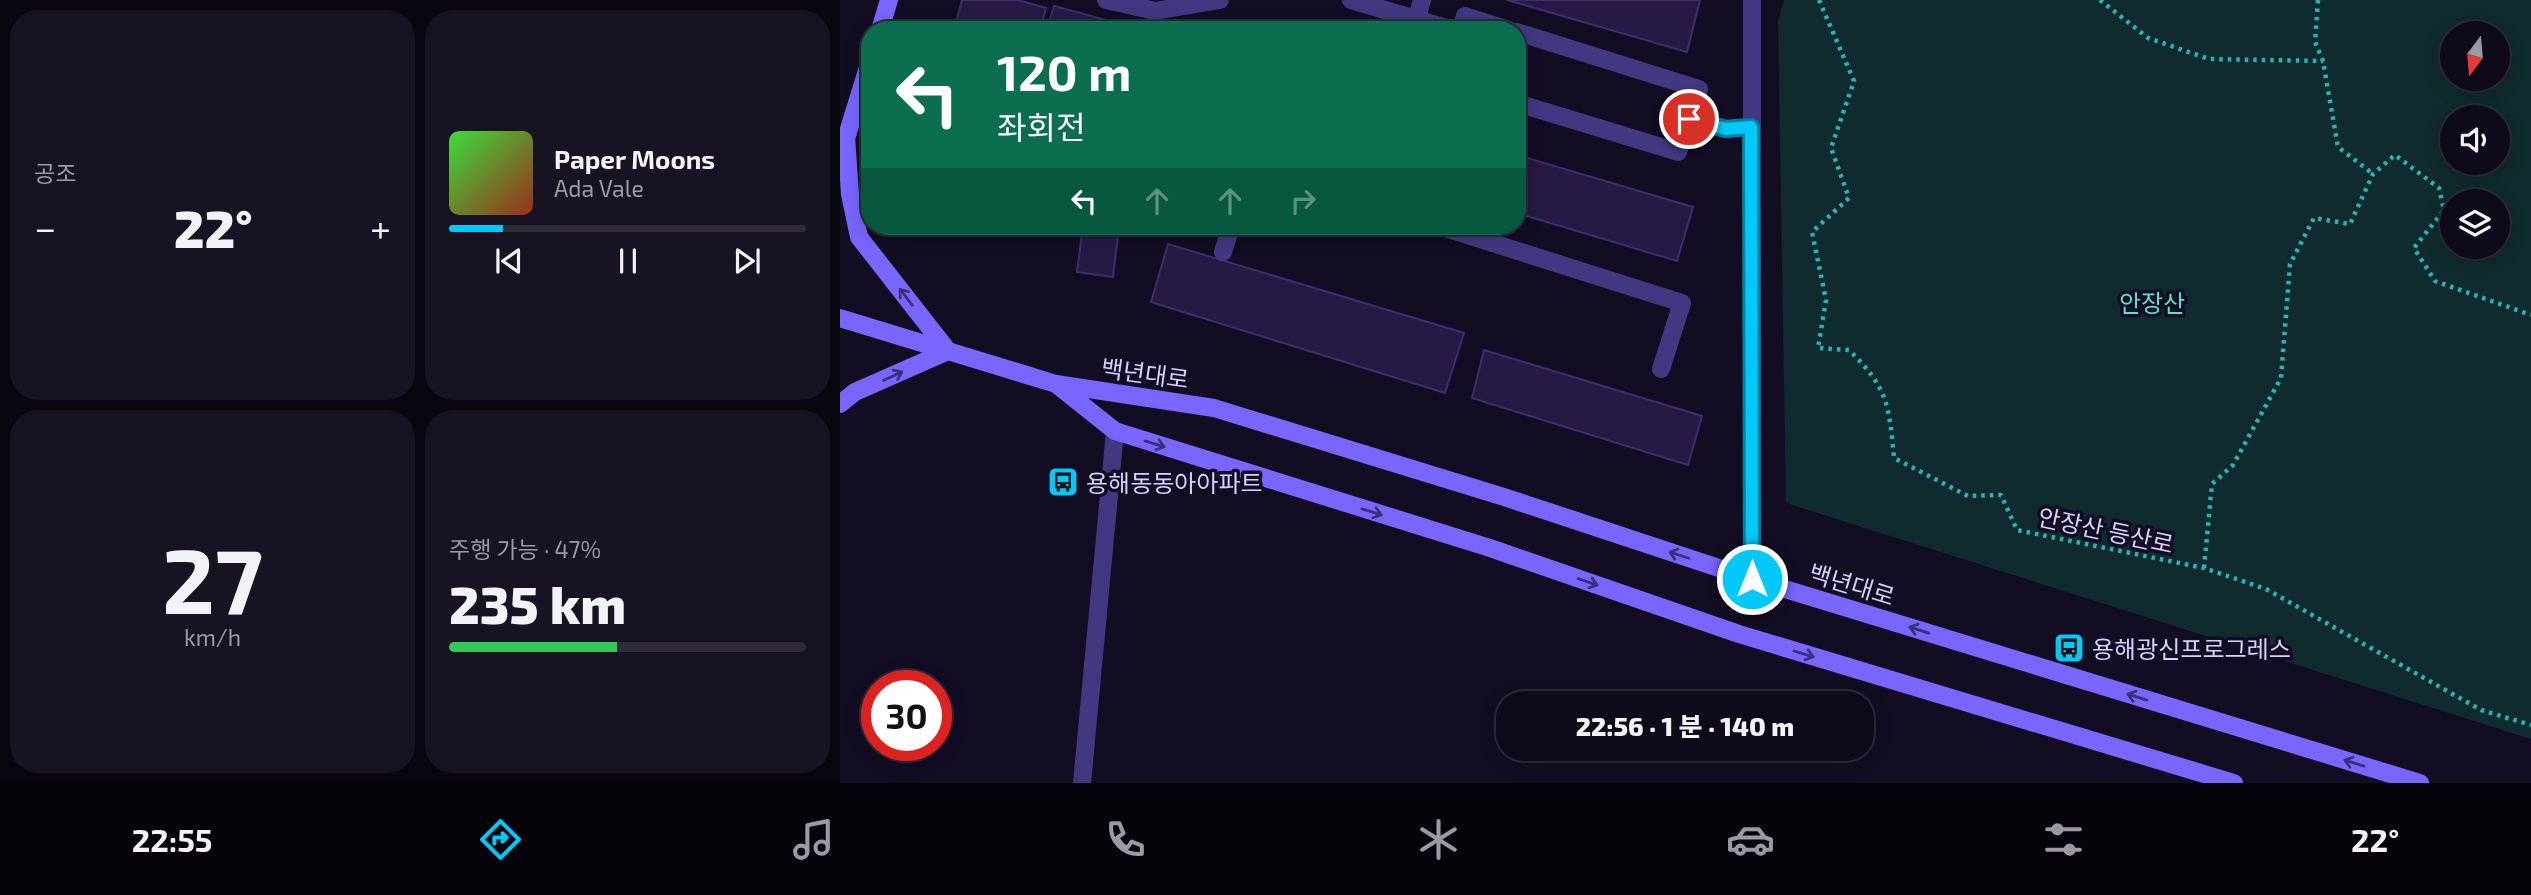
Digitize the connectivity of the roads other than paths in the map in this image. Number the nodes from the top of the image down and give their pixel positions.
1 (889, 0) edge
2 (1106, 0) edge
3 (1220, 0) edge
4 (1351, 0) edge
5 (1422, 0) edge
6 (1752, 0) edge
7 (1417, 18) junction
8 (883, 21) edge
9 (1426, 21) edge
10 (1464, 21) edge
11 (1481, 21) edge
12 (1526, 35) edge
13 (861, 87) edge
14 (1526, 106) edge
15 (1689, 119) junction
16 (1751, 127) junction
17 (843, 140) edge
18 (840, 158) edge
19 (1228, 235) edge
20 (1467, 235) edge
21 (1223, 252) dead end
22 (840, 318) edge
23 (947, 351) junction
24 (1661, 369) dead end
25 (1056, 384) junction
26 (840, 404) edge
27 (1115, 431) junction
28 (1752, 579) junction
29 (1082, 783) edge
30 (2234, 783) edge
31 (2420, 783) edge

1 - 8 street
2 - 3 street
4 - 7 street
5 - 7 street
6 - 16 street
7 - 9 street
10 - 11 street
12 - 15 street
13 - 17 street
14 - 15 street
15 - 16 street
16 - 28 street
17 - 18 street
23 -> 17 street
19 - 21 street
20 - 24 street
22 - 23 street
23 - 25 street
26 -> 23 street
25 - 27 street, 백년대로
28 -> 25 street, 백년대로
27 - 29 street
27 -> 30 street, 백년대로
31 -> 28 street, 백년대로

